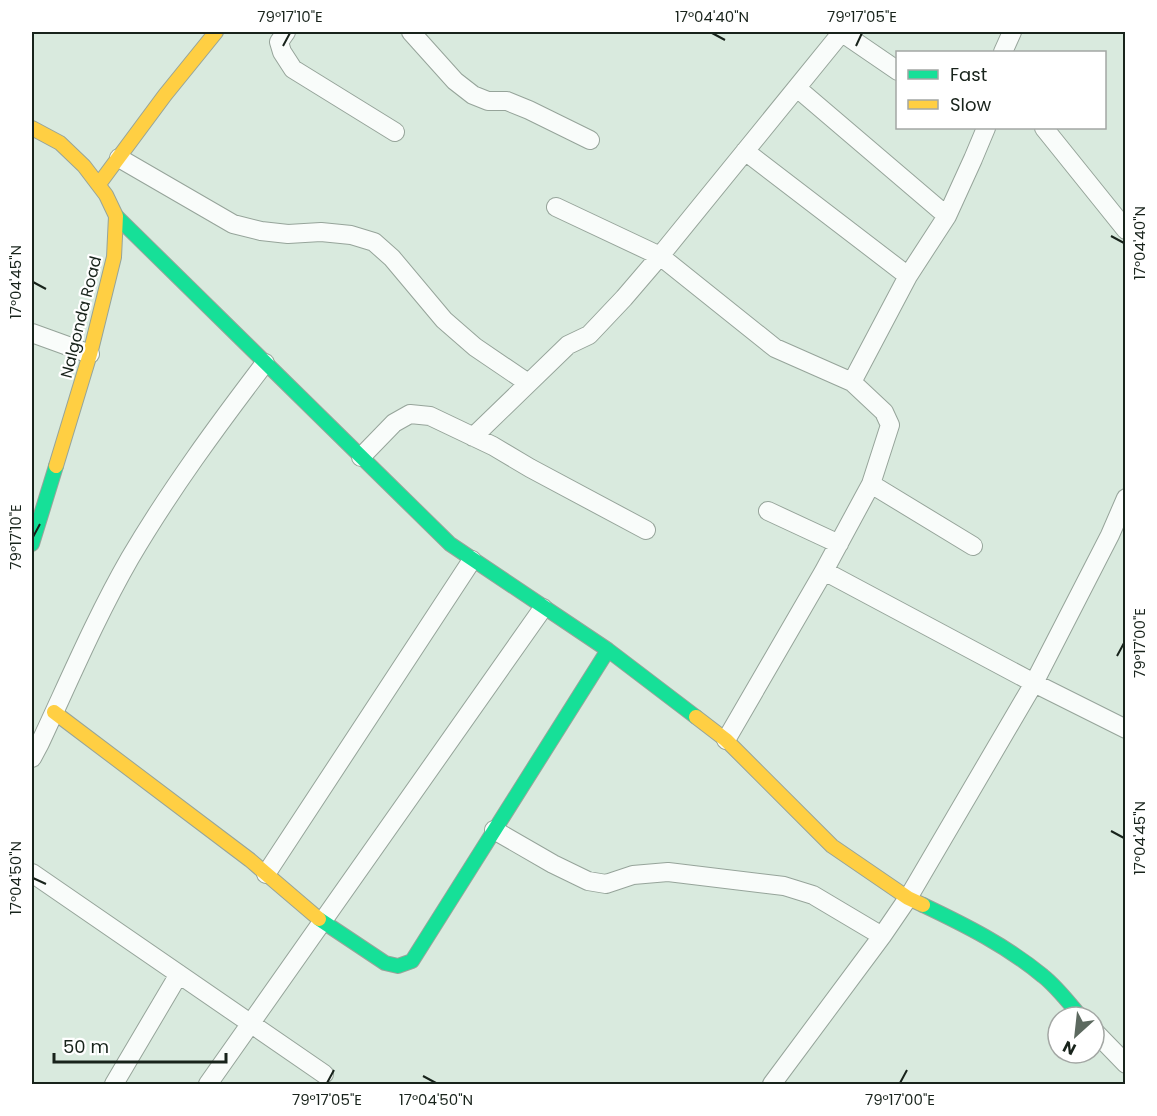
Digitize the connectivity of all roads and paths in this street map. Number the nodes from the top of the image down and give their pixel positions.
1 (216, 32) edge
2 (286, 32) edge
3 (411, 32) edge
4 (842, 32) edge
5 (1012, 32) edge
6 (1004, 51) edge
7 (896, 70) edge
8 (797, 88) junction
9 (32, 128) edge
10 (983, 129) edge
11 (1045, 129) edge
12 (395, 132) dead end
13 (590, 140) dead end
14 (745, 151) junction
15 (119, 158) junction
16 (99, 184) junction
17 (556, 207) dead end
18 (116, 216) junction
19 (947, 216) junction
20 (1125, 230) edge
21 (660, 256) junction
22 (908, 276) junction
23 (32, 333) edge
24 (90, 354) junction
25 (265, 363) junction
26 (852, 382) junction
27 (528, 383) junction
28 (473, 437) junction
29 (361, 458) junction
30 (871, 484) junction
31 (1125, 498) edge
32 (768, 511) dead end
33 (646, 530) dead end
34 (32, 544) edge
35 (838, 544) junction
36 (973, 546) dead end
37 (472, 560) junction
38 (824, 572) junction
39 (543, 608) junction
40 (608, 650) junction
41 (1034, 683) junction
42 (54, 712) junction
43 (1125, 729) edge
44 (726, 740) junction
45 (32, 758) edge
46 (494, 830) junction
47 (32, 873) edge
48 (266, 874) junction
49 (908, 897) junction
50 (322, 922) junction
51 (882, 936) junction
52 (179, 974) junction
53 (1070, 1005) edge
54 (251, 1023) junction
55 (1106, 1044) edge
56 (1125, 1064) edge
57 (324, 1074) dead end
58 (114, 1084) edge
59 (208, 1084) edge
60 (772, 1084) edge

1 - 15 street
2 - 12 street
3 - 13 street
4 - 7 street
4 - 8 street
5 - 6 street
8 - 14 street
8 - 19 street
9 - 16 street, Nalgonda Road
10 - 19 street
11 - 20 street
14 - 21 street
14 - 22 street
15 - 16 street
15 - 27 street
16 - 18 street, Nalgonda Road
17 - 21 street
18 - 24 street, Nalgonda Road
18 - 25 street
19 - 22 street
21 - 26 street
21 - 27 street
22 - 26 street
23 - 24 street
24 - 34 street, Nalgonda Road
25 - 29 street
25 - 42 street
26 - 30 street
27 - 28 street
28 - 29 street
28 - 33 street
29 - 37 street
30 - 35 street
30 - 36 street
31 - 41 street
32 - 35 street
35 - 38 street
37 - 39 street
37 - 48 street
38 - 41 street
38 - 44 street
39 - 40 street
39 - 50 street
40 - 44 street
40 - 46 street
41 - 43 street
41 - 49 street
42 - 45 street
42 - 48 street
44 - 49 street
46 - 50 street
46 - 51 street
47 - 52 street
48 - 50 street
49 - 51 street
49 - 53 street
50 - 54 street
51 - 60 street
52 - 54 street
52 - 58 street
54 - 57 street
54 - 59 street
55 - 56 street

